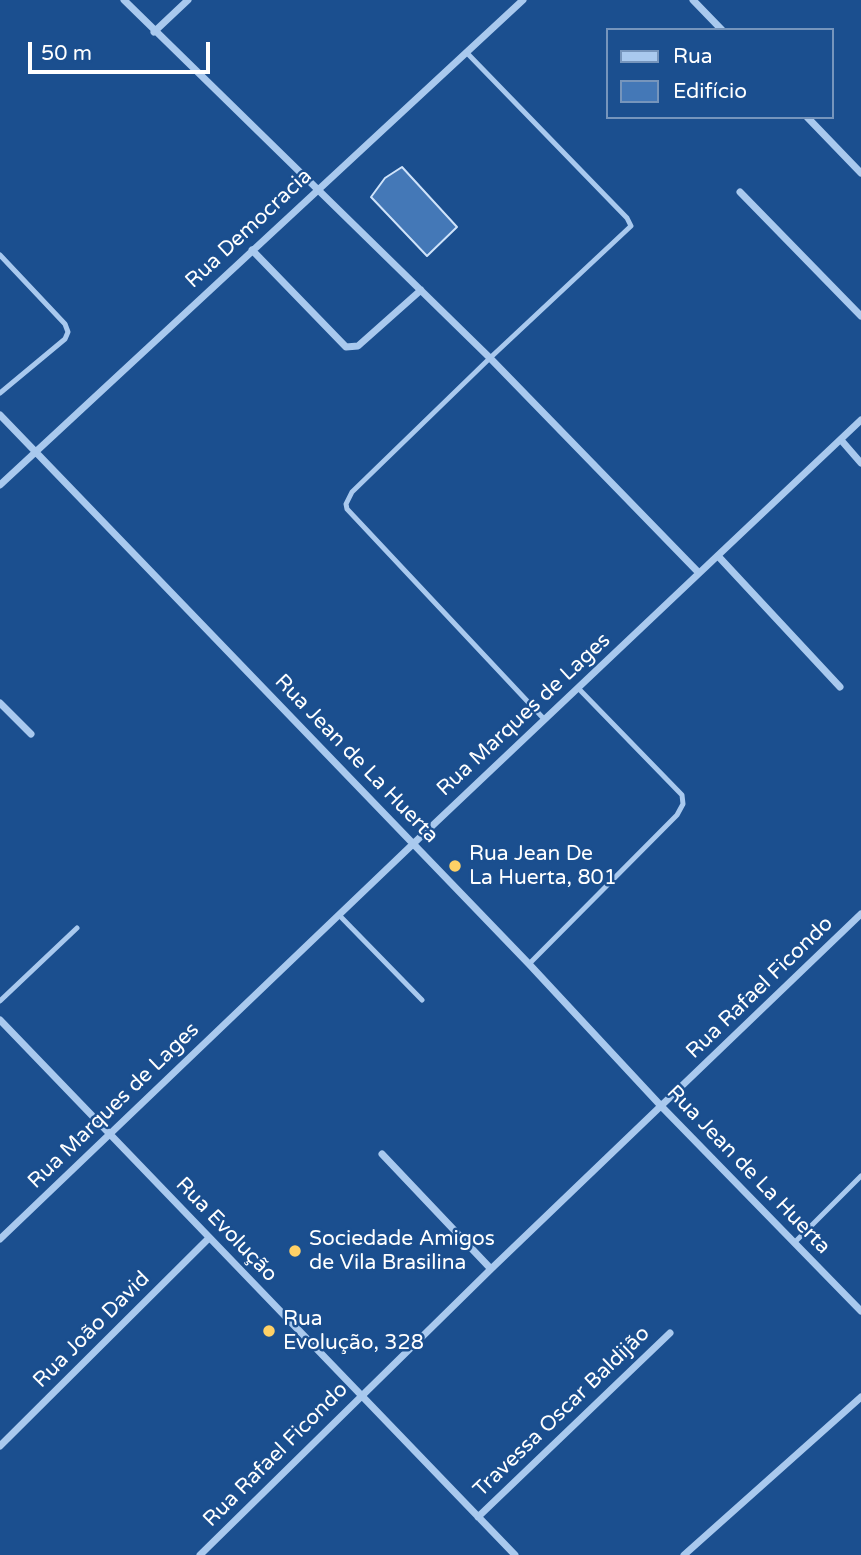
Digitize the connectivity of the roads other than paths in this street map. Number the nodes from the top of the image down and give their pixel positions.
1 (124, 0) edge
2 (188, 0) edge
3 (523, 0) edge
4 (693, 0) edge
5 (720, 28) edge
6 (154, 32) junction
7 (467, 53) junction
8 (809, 119) edge
9 (861, 173) edge
10 (317, 189) junction
11 (740, 192) dead end
12 (252, 250) junction
13 (0, 255) edge
14 (421, 290) junction
15 (861, 316) edge
16 (489, 358) junction
17 (0, 393) edge
18 (0, 415) edge
19 (861, 420) edge
20 (841, 440) junction
21 (35, 452) junction
22 (861, 463) edge
23 (0, 485) edge
24 (718, 556) junction
25 (699, 573) junction
26 (840, 687) dead end
27 (578, 688) junction
28 (0, 703) edge
29 (544, 719) junction
30 (31, 734) dead end
31 (413, 844) junction
32 (861, 914) edge
33 (339, 915) junction
34 (77, 928) dead end
35 (529, 964) junction
36 (422, 1000) dead end
37 (0, 1001) edge
38 (0, 1020) edge
39 (662, 1107) junction
40 (110, 1134) junction
41 (382, 1154) dead end
42 (861, 1175) edge
43 (209, 1238) junction
44 (0, 1240) edge
45 (794, 1243) junction
46 (491, 1269) junction
47 (861, 1311) edge
48 (670, 1333) dead end
49 (362, 1395) junction
50 (861, 1397) edge
51 (0, 1446) edge
52 (478, 1517) junction
53 (200, 1555) edge
54 (515, 1555) edge
55 (684, 1555) edge

1 - 6 street
2 - 6 street
3 - 7 street, Rua Democracia
4 - 5 street
6 - 10 street
7 - 10 street, Rua Democracia
7 - 16 lane
8 - 9 street
10 - 12 street, Rua Democracia
10 - 14 street
11 - 15 street
12 - 14 street
12 - 21 street, Rua Democracia
13 - 17 lane
14 - 16 street
16 - 25 street
16 - 29 lane
18 - 21 street, Rua Jean de La Huerta
19 - 20 street, Rua Marques de Lages
20 - 22 street
20 - 24 street, Rua Marques de Lages
21 - 23 street, Rua Democracia
21 - 31 street, Rua Jean de La Huerta
24 - 25 street, Rua Marques de Lages
24 - 26 street
25 - 27 street, Rua Marques de Lages
27 - 29 street, Rua Marques de Lages
27 - 35 lane
28 - 30 street
29 - 31 street, Rua Marques de Lages
31 - 33 street, Rua Marques de Lages
31 - 35 street, Rua Jean de La Huerta
32 - 39 street, Rua Rafael Ficondo
33 - 36 lane
33 - 40 street, Rua Marques de Lages
34 - 37 lane
35 - 39 street, Rua Jean de La Huerta
38 - 40 street, Rua Evolução
39 - 45 street, Rua Jean de La Huerta
39 - 46 street, Rua Rafael Ficondo
40 - 43 street, Rua Evolução
40 - 44 street, Rua Marques de Lages
41 - 46 street
42 - 45 lane
43 - 49 street, Rua Evolução
43 - 51 street, Rua João David
45 - 47 street, Rua Jean de La Huerta
46 - 49 street, Rua Rafael Ficondo
48 - 52 street, Travessa Oscar Baldijão
49 - 52 street, Rua Evolução
49 - 53 street, Rua Rafael Ficondo
50 - 55 street
52 - 54 street, Rua Evolução

